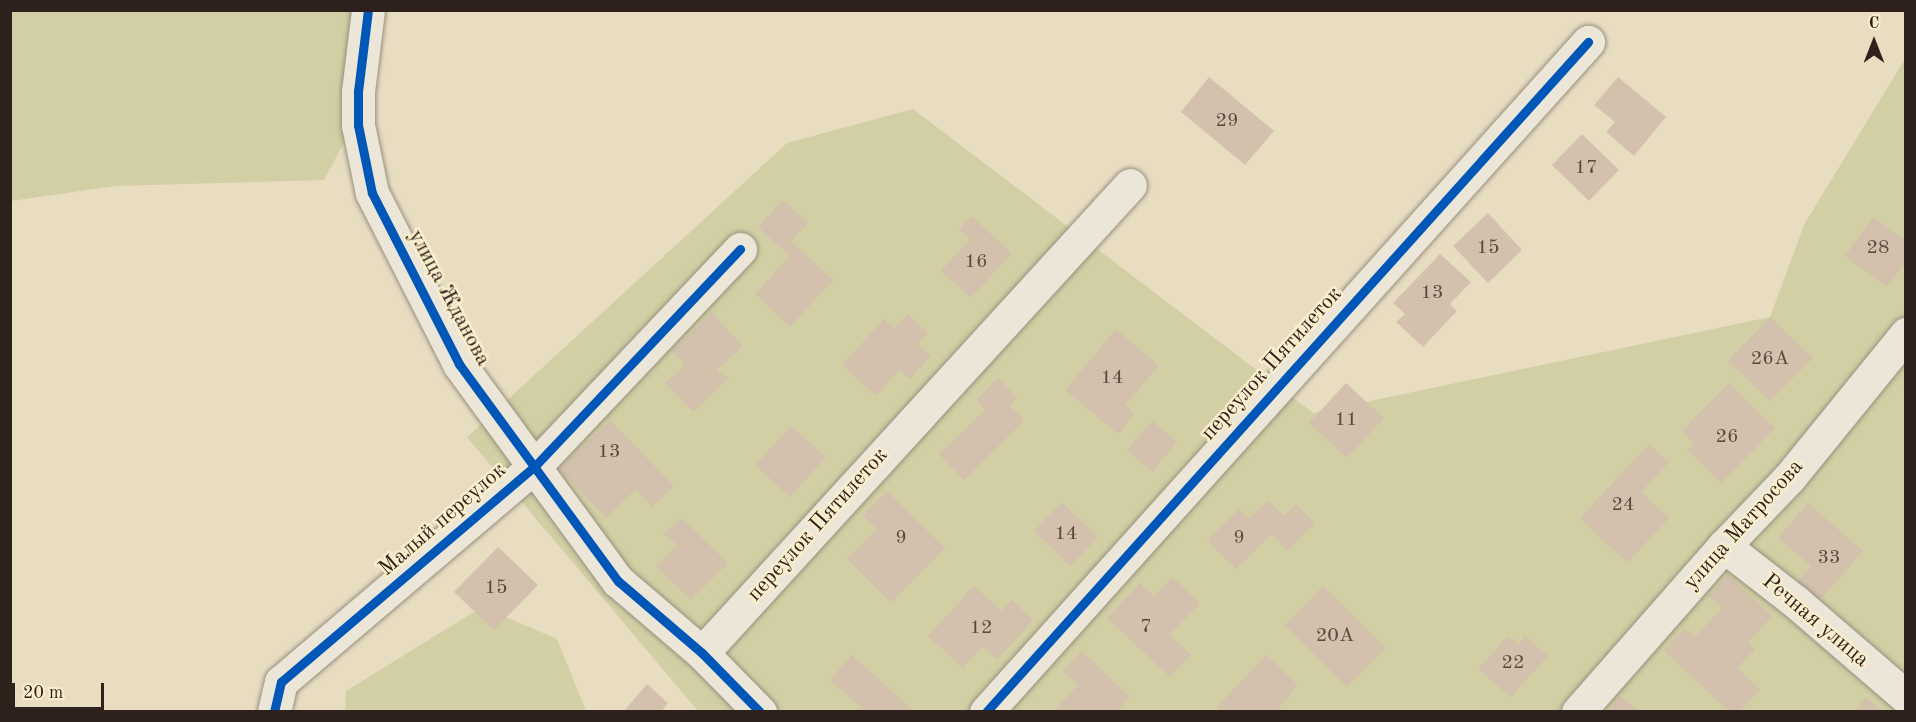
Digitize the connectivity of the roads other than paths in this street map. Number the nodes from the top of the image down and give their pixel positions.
1 (368, 10) edge
2 (1588, 42) dead end
3 (1130, 185) dead end
4 (740, 249) dead end
5 (1905, 334) edge
6 (534, 467) junction
7 (1724, 546) junction
8 (702, 653) junction
9 (1905, 697) edge
10 (274, 711) edge
11 (760, 711) edge
12 (986, 711) edge
13 (1578, 711) edge

1 - 6 street, улица Жданова
2 - 12 street, переулок Пятилеток
3 - 8 street, переулок Пятилеток
4 - 6 street, Малый переулок
5 - 7 street, улица Матросова
6 - 8 street, улица Жданова
6 - 10 street, Малый переулок
7 - 9 street, Речная улица
7 - 13 street, улица Матросова
8 - 11 street, улица Жданова

